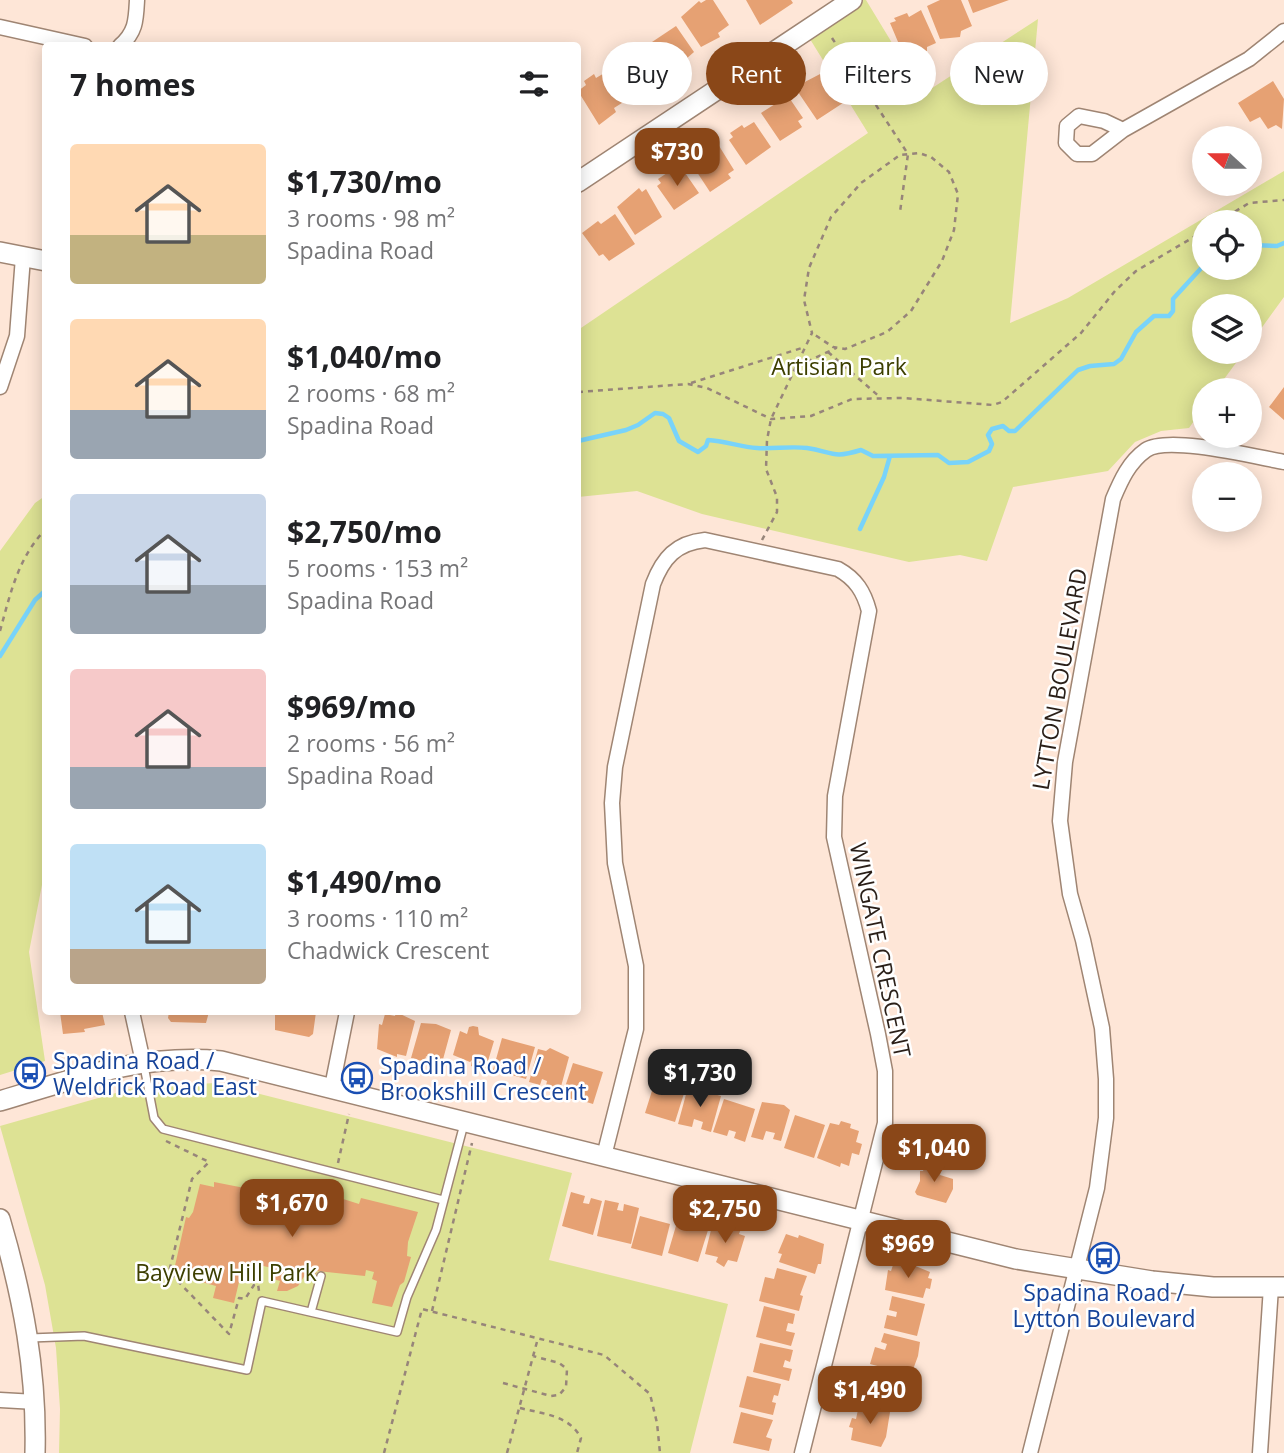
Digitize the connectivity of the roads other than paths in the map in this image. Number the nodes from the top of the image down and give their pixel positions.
1 (137, 0) edge
2 (846, 2) edge
3 (0, 27) edge
4 (1284, 31) edge
5 (67, 42) edge
6 (123, 42) edge
7 (1123, 130) dead end
8 (581, 180) edge
9 (0, 252) edge
10 (23, 257) junction
11 (42, 260) edge
12 (0, 387) edge
13 (1284, 462) edge
14 (133, 1015) edge
15 (346, 1015) edge
16 (143, 1062) junction
17 (332, 1087) junction
18 (0, 1101) edge
19 (465, 1121) junction
20 (604, 1156) junction
21 (443, 1200) junction
22 (0, 1219) edge
23 (859, 1221) junction
24 (1077, 1270) junction
25 (321, 1276) dead end
26 (1277, 1287) edge
27 (311, 1312) junction
28 (29, 1338) junction
29 (0, 1400) edge
30 (36, 1402) junction
31 (35, 1453) edge
32 (802, 1453) edge
33 (1030, 1453) edge
34 (1260, 1453) edge

1 - 6 street
2 - 8 street
3 - 5 street
4 - 7 street
9 - 10 street
10 - 11 street
10 - 12 street
13 - 24 street, LYTTON BOULEVARD
14 - 16 street
15 - 17 street
16 - 17 street
16 - 18 street
16 - 21 lane
17 - 19 street
19 - 20 street
19 - 21 lane
20 - 23 street
20 - 23 street, WINGATE CRESCENT
21 - 27 lane
22 - 28 street
23 - 24 street
23 - 32 street, WINGATE CRESCENT
24 - 26 street
24 - 33 street, LYTTON BOULEVARD
25 - 27 lane
26 - 34 street
27 - 28 lane
28 - 30 street
29 - 30 street
30 - 31 street

